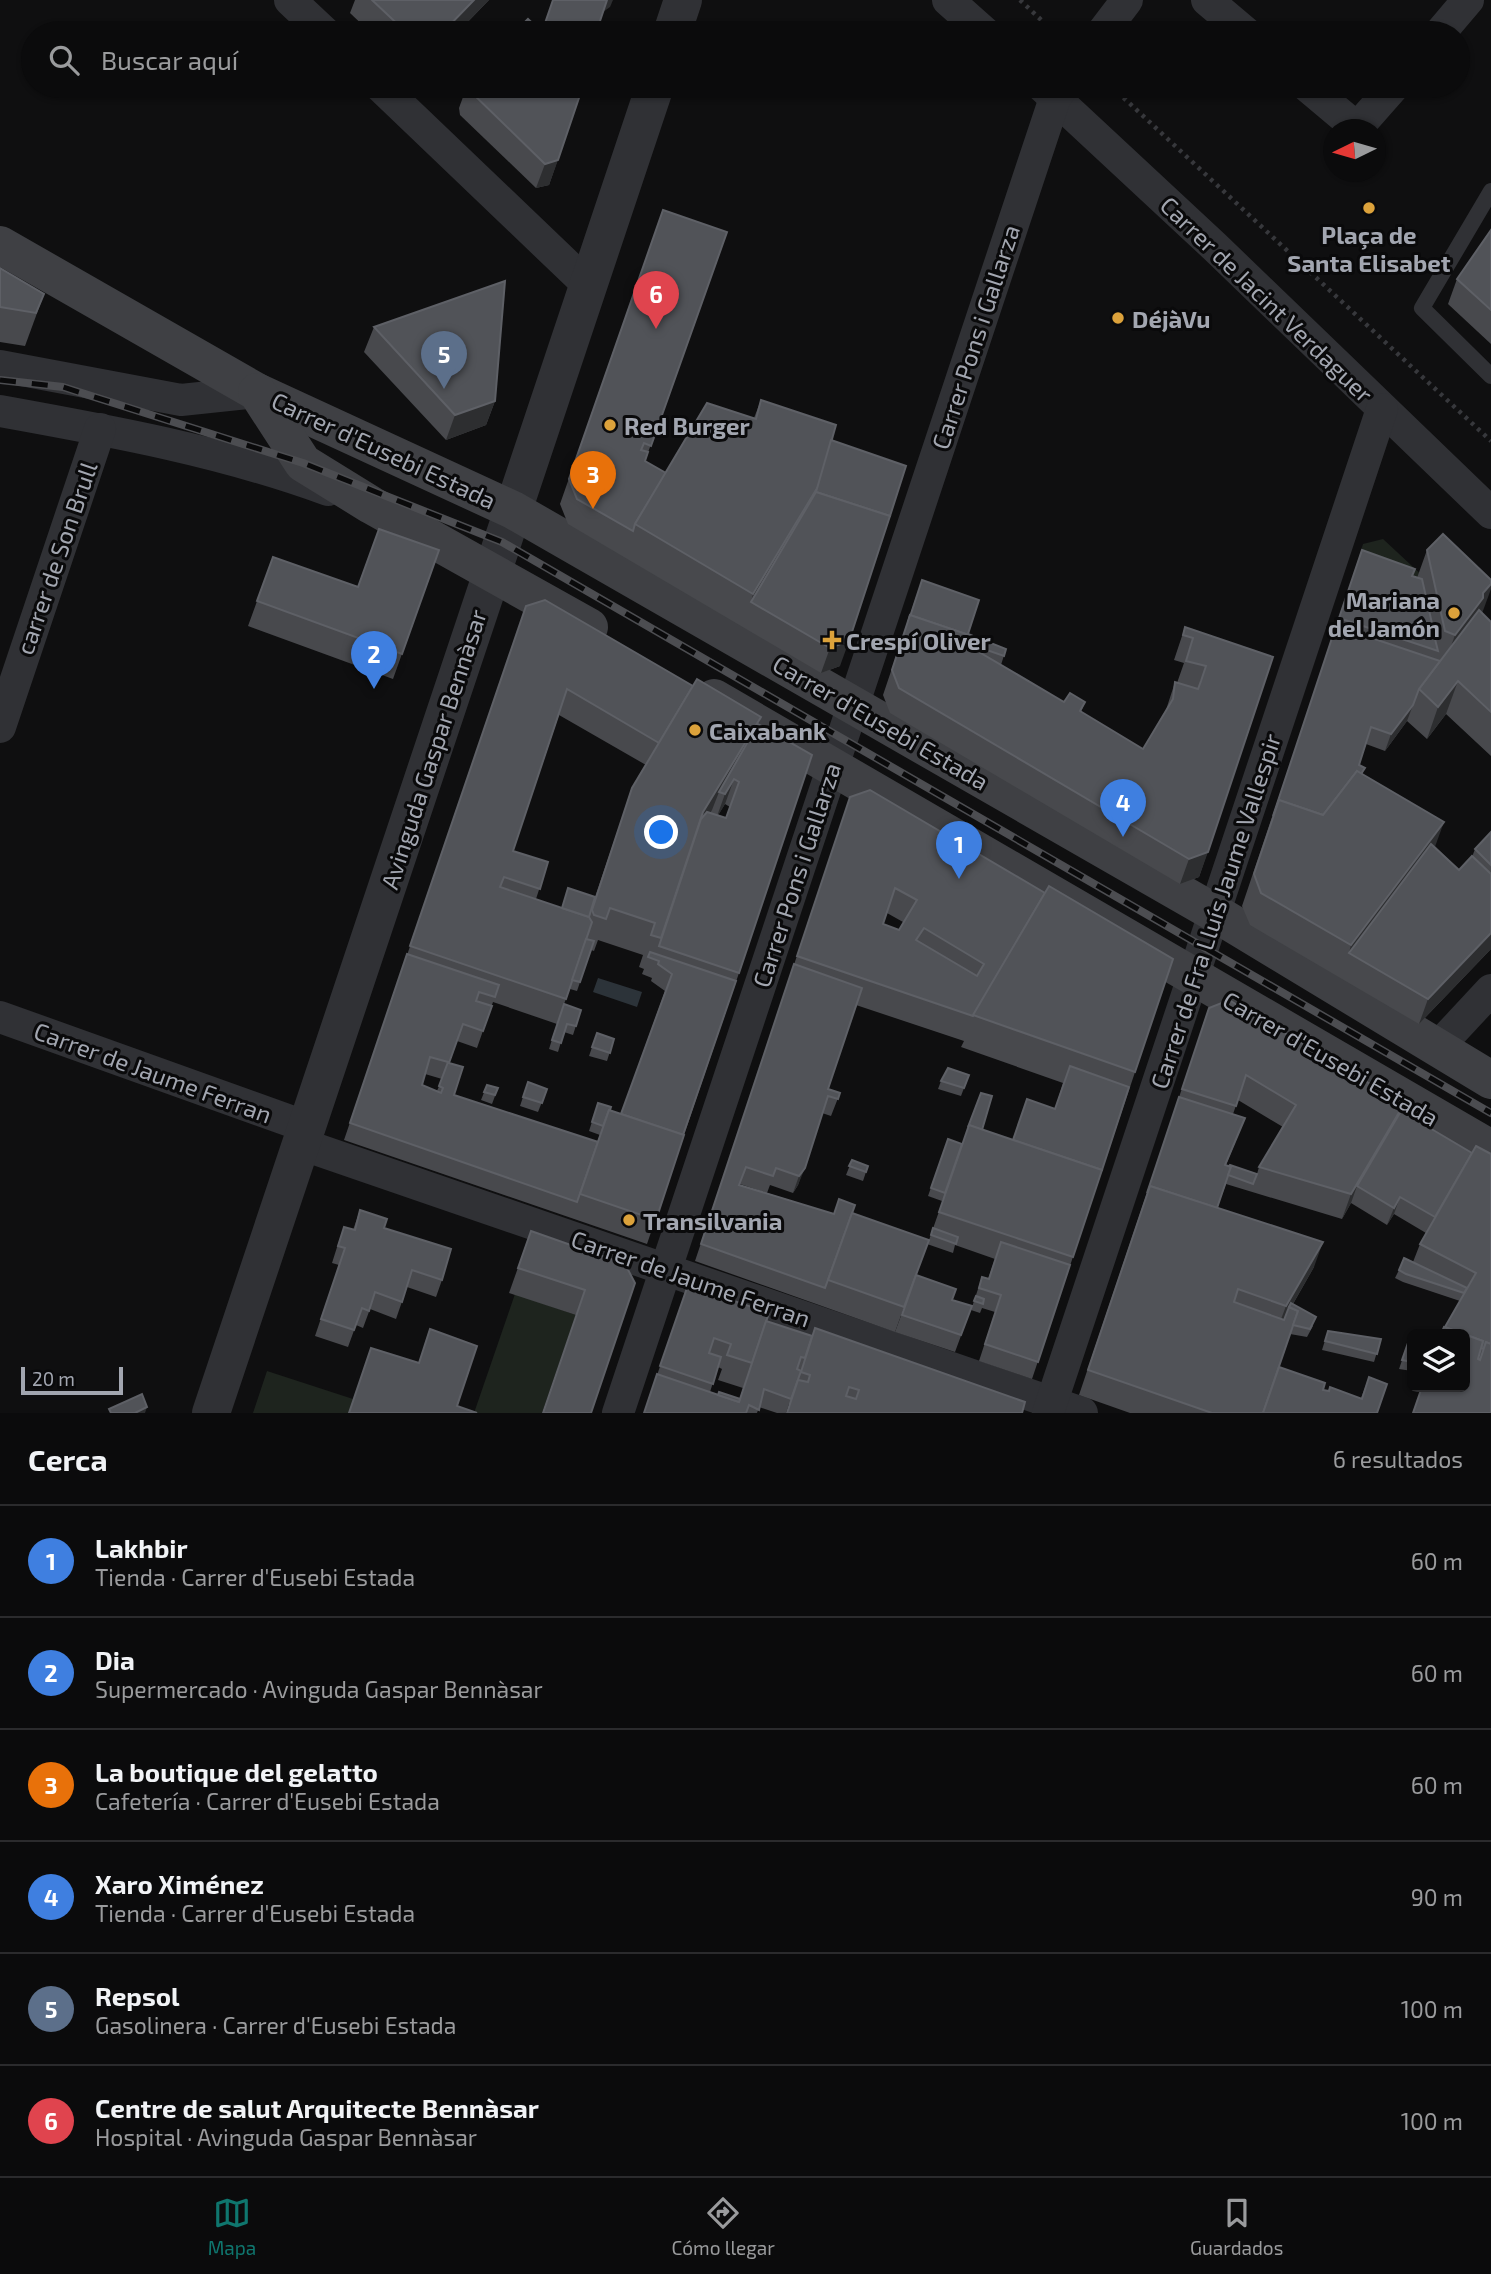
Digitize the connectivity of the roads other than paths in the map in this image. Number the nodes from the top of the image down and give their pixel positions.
1 (684, 0) edge
2 (948, 0) edge
3 (1127, 0) edge
4 (1207, 0) edge
5 (1468, 0) edge
6 (300, 3) edge
7 (314, 21) edge
8 (676, 21) edge
9 (972, 21) edge
10 (1111, 21) edge
11 (1232, 21) edge
12 (1450, 21) edge
13 (393, 98) edge
14 (651, 98) edge
15 (1050, 98) edge
16 (1061, 98) edge
17 (1321, 98) edge
18 (1383, 98) edge
19 (1346, 119) edge
20 (1365, 119) edge
21 (1491, 191) edge
22 (0, 244) edge
23 (588, 285) junction
24 (0, 366) edge
25 (1491, 376) edge
26 (257, 392) junction
27 (1382, 409) junction
28 (0, 411) edge
29 (100, 429) junction
30 (371, 505) junction
31 (513, 510) junction
32 (1491, 513) edge
33 (492, 572) junction
34 (621, 646) edge
35 (680, 679) edge
36 (852, 705) junction
37 (0, 727) edge
38 (833, 766) junction
39 (1214, 913) junction
40 (1192, 979) junction
41 (1491, 990) edge
42 (0, 1017) edge
43 (1436, 1049) junction
44 (1491, 1080) edge
45 (304, 1135) junction
46 (1491, 1149) edge
47 (665, 1269) junction
48 (1050, 1408) edge
49 (211, 1413) edge
50 (618, 1413) edge
51 (1082, 1413) edge

1 - 8 street
2 - 9 street
3 - 10 street
4 - 11 street
5 - 12 street
6 - 7 street
13 - 23 street
14 - 23 street, Avinguda Gaspar Bennàsar
15 - 36 street, Carrer Pons i Gallarza
16 - 27 street, Carrer de Jacint Verdaguer
17 - 19 street
18 - 20 street
21 - 25 lane
22 - 26 main road, Carrer d'Eusebi Estada
23 - 31 street, Avinguda Gaspar Bennàsar
24 - 26 street
26 - 30 main road, Carrer d'Eusebi Estada
26 - 31 main road, Carrer d'Eusebi Estada
27 - 32 street, Carrer de Jacint Verdaguer
27 - 39 street, Carrer de Fra Lluís Jaume Vallespir
28 - 29 street, Carrer d'Eusebi Estada
29 - 30 street, Carrer d'Eusebi Estada
29 - 37 street, carrer de Son Brull
30 - 33 main road, Carrer d'Eusebi Estada
31 - 33 street, Avinguda Gaspar Bennàsar
31 - 36 main road, Carrer d'Eusebi Estada
33 - 34 main road, Carrer d'Eusebi Estada
33 - 45 street, Avinguda Gaspar Bennàsar
35 - 38 main road, Carrer d'Eusebi Estada
36 - 38 street, Carrer Pons i Gallarza
36 - 39 main road, Carrer d'Eusebi Estada
38 - 40 main road, Carrer d'Eusebi Estada
38 - 47 street, Carrer Pons i Gallarza
39 - 40 street, Carrer de Fra Lluís Jaume Vallespir
39 - 43 main road, Carrer d'Eusebi Estada
40 - 46 main road, Carrer d'Eusebi Estada
40 - 48 street, Carrer de Fra Lluís Jaume Vallespir
41 - 43 street
42 - 45 street, Carrer de Jaume Ferran
43 - 44 main road, Carrer d'Eusebi Estada
45 - 47 street, Carrer de Jaume Ferran
45 - 49 street, Avinguda Gaspar Bennàsar
47 - 48 street, Carrer de Jaume Ferran
47 - 50 street, Carrer Pons i Gallarza
48 - 51 street, Carrer de Jaume Ferran

